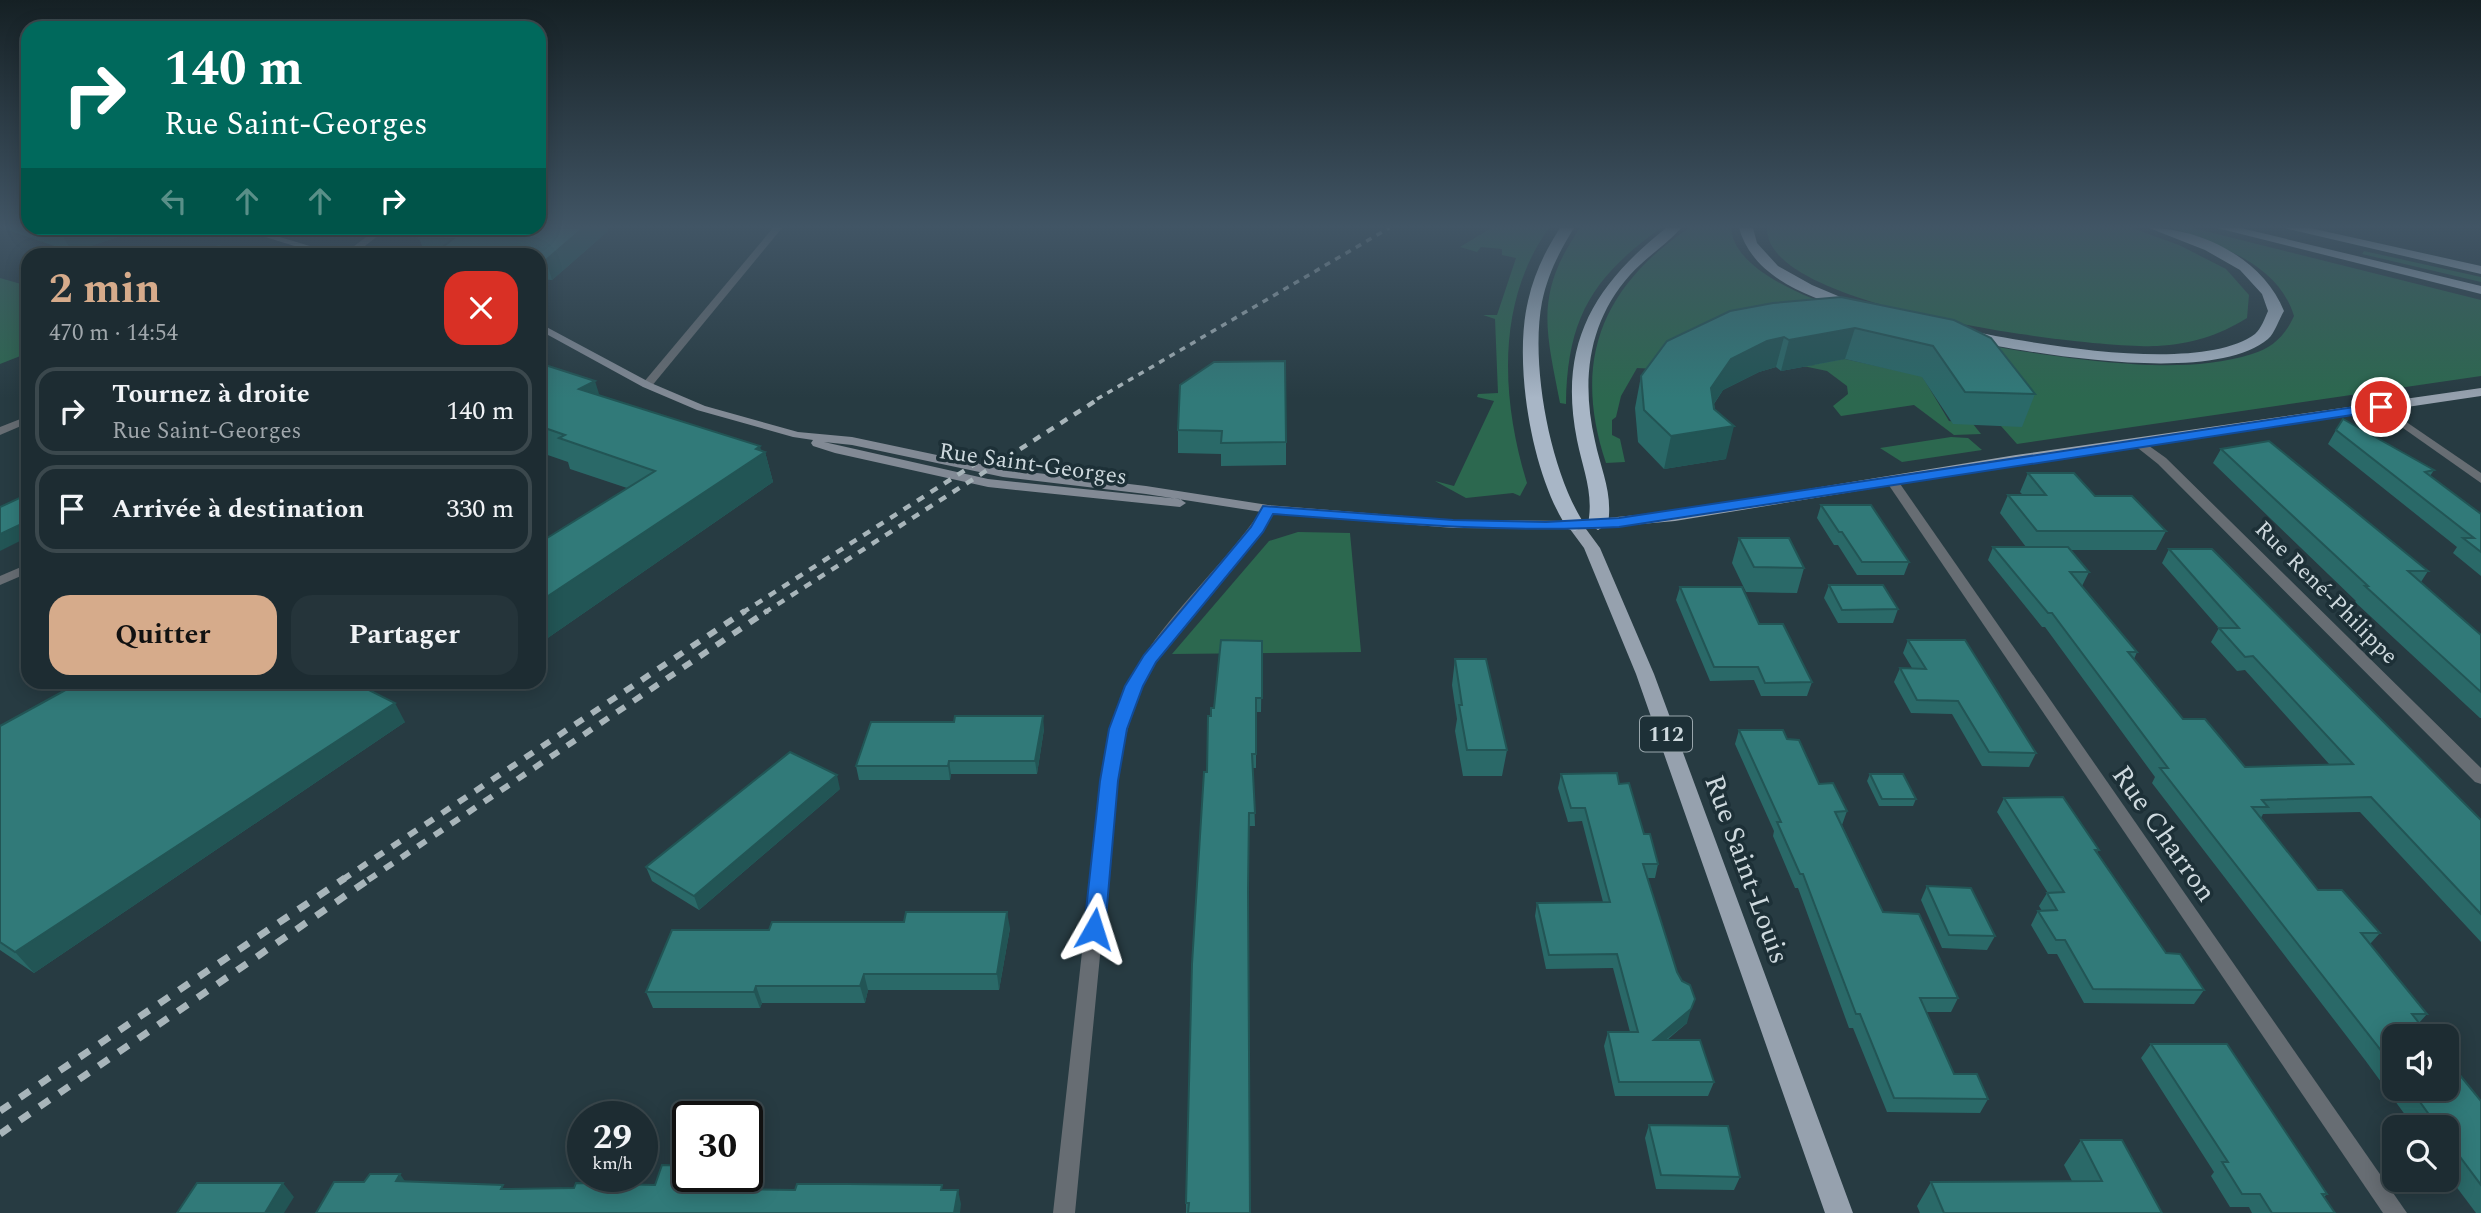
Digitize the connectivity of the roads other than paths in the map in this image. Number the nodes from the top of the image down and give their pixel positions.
1 (731, 285) edge
2 (1539, 285) edge
3 (1613, 285) edge
4 (1802, 285) edge
5 (2264, 285) edge
6 (2458, 285) edge
7 (2481, 292) edge
8 (1875, 313) edge
9 (546, 331) edge
10 (1949, 331) edge
11 (648, 385) junction
12 (2481, 392) edge
13 (2381, 407) junction
14 (21, 422) edge
15 (0, 430) edge
16 (2138, 442) junction
17 (2481, 479) edge
18 (1892, 481) junction
19 (1268, 509) junction
20 (1598, 524) junction
21 (1575, 525) junction
22 (1592, 548) junction
23 (21, 571) edge
24 (0, 581) edge
25 (2481, 778) edge
26 (1064, 1213) edge
27 (1839, 1213) edge
28 (2396, 1213) edge

1 - 11 street
2 - 21 highway
3 - 20 highway
4 - 8 highway
5 - 10 highway
6 - 7 highway
9 - 11 street, Rue Saint-Georges
11 - 19 street, Rue Saint-Georges
12 - 13 main road, Rue Saint-Georges
13 - 16 main road, Rue Saint-Georges
13 - 17 street
14 - 15 street
16 - 18 main road, Rue Saint-Georges
16 - 25 street, Rue René-Philippe
18 - 20 main road, Rue Saint-Georges
18 - 28 street, Rue Charron
19 - 21 street, Rue Saint-Georges
19 - 26 street
20 - 21 main road, Rue Saint-Georges
20 - 22 main road
21 - 22 main road, Rue Saint-Louis
22 - 27 main road, Rue Saint-Louis / 112
23 - 24 street

